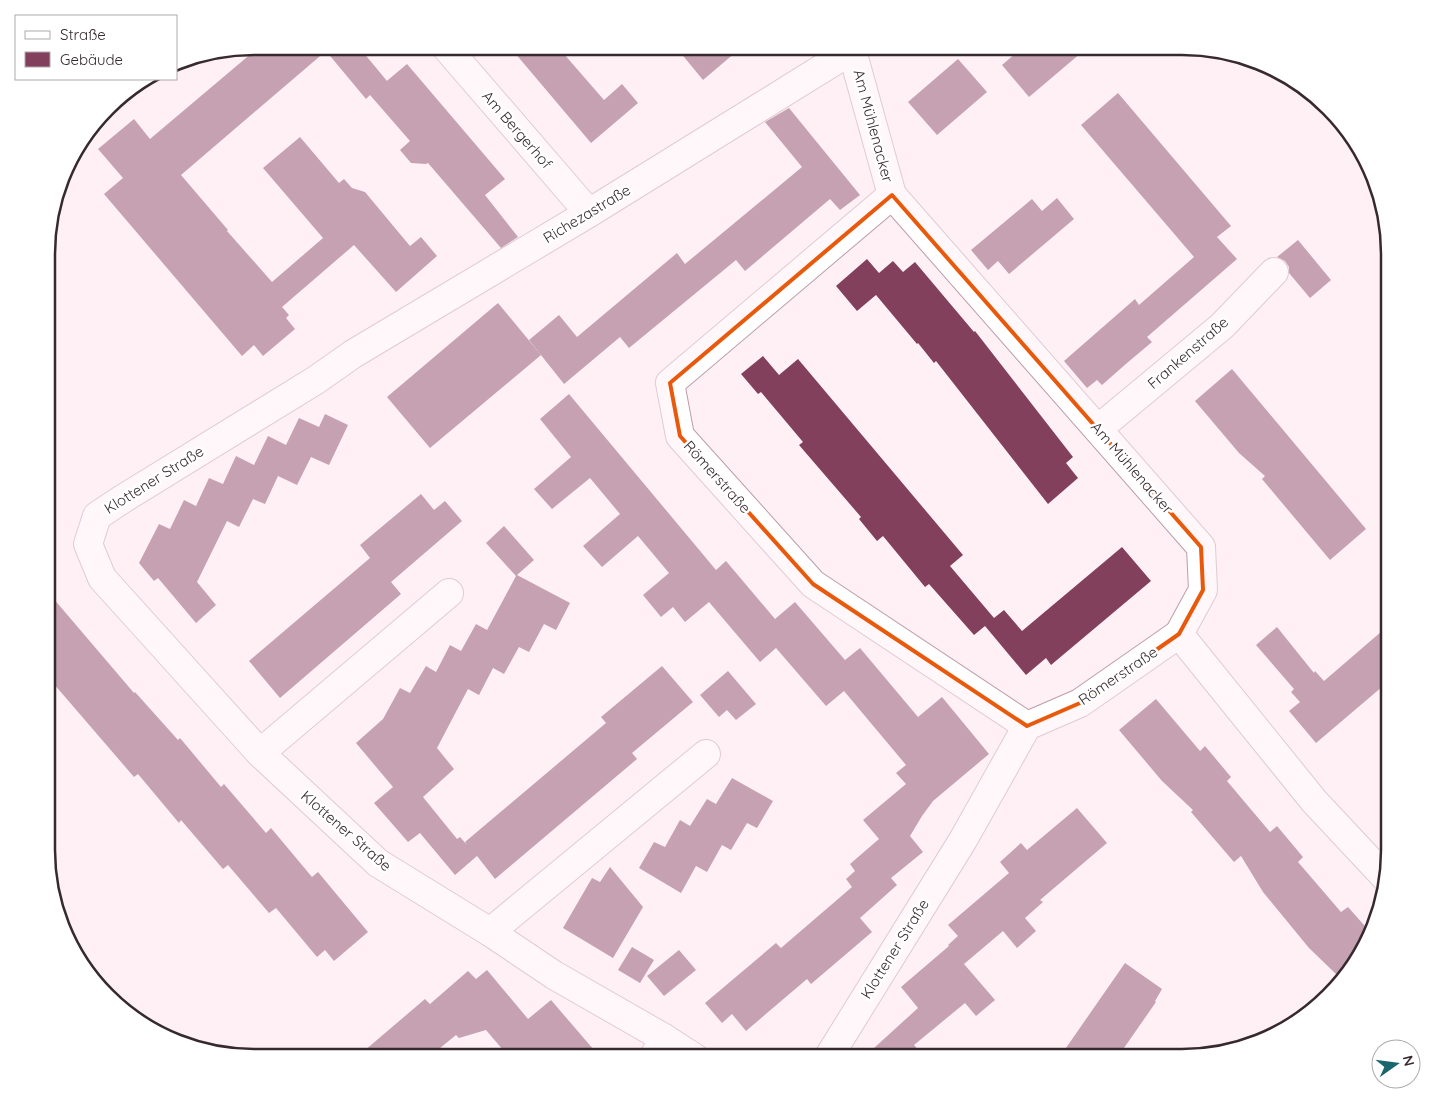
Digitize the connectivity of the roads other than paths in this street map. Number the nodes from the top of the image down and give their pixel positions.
1 (453, 55) edge
2 (840, 55) edge
3 (855, 55) edge
4 (892, 196) junction
5 (589, 213) junction
6 (1274, 272) dead end
7 (316, 380) joint
8 (1098, 429) junction
9 (449, 593) dead end
10 (1179, 634) junction
11 (1027, 726) junction
12 (260, 754) junction
13 (706, 754) dead end
14 (1380, 871) edge
15 (490, 932) junction
16 (658, 1048) edge
17 (834, 1049) edge

1 - 5 street, Am Bergerhof
2 - 5 street, Richezastraße
3 - 4 street, Am Mühlenacker
4 - 8 street, Am Mühlenacker
4 - 11 street, Römerstraße
5 - 7 street, Richezastraße
6 - 8 street, Frankenstraße
7 - 12 street, Klottener Straße
8 - 10 street, Am Mühlenacker
9 - 12 street
10 - 11 street, Römerstraße
10 - 14 street
11 - 17 street, Klottener Straße
12 - 15 street, Klottener Straße
13 - 15 street
15 - 16 street, Klottener Straße

